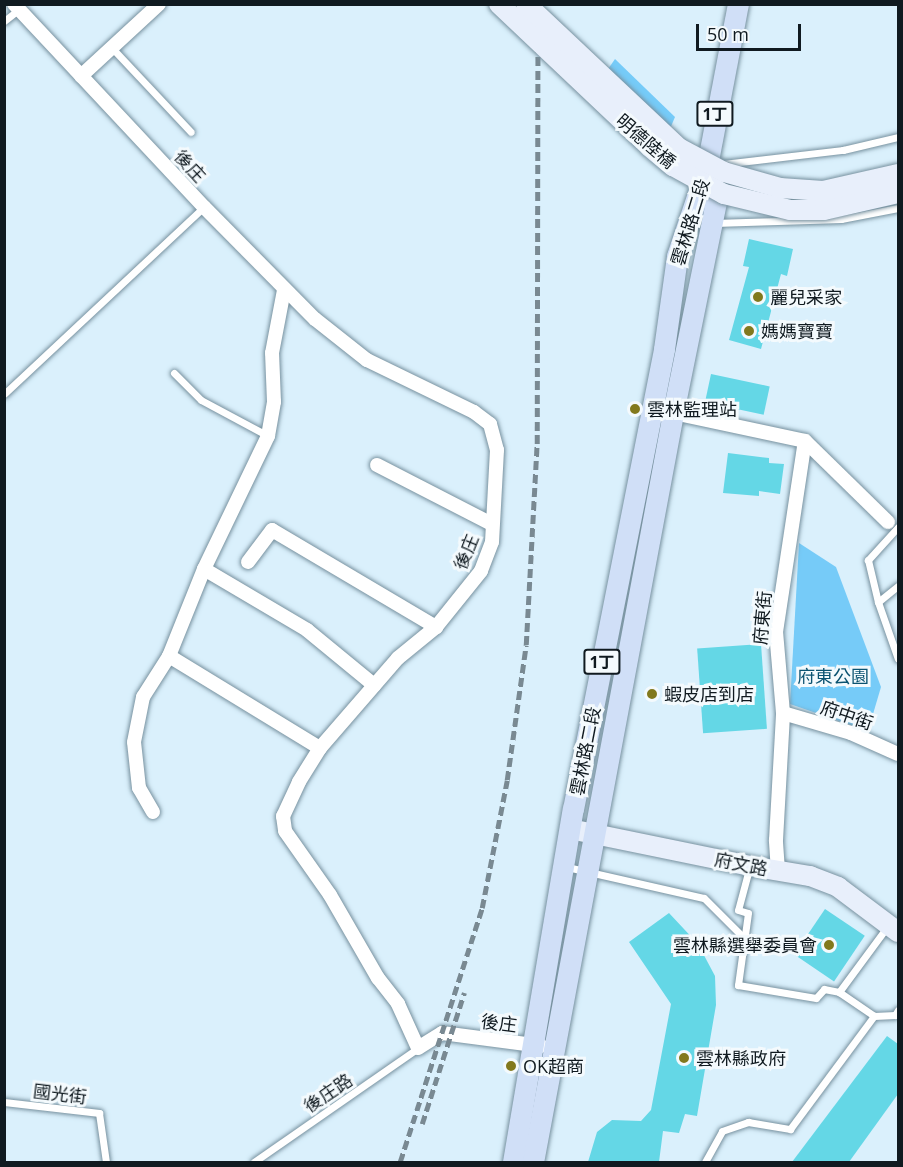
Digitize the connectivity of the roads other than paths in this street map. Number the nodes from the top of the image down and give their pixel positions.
1 (499, 4) edge
2 (526, 4) edge
3 (738, 4) edge
4 (157, 5) edge
5 (16, 7) edge
6 (4, 21) edge
7 (112, 48) junction
8 (81, 76) junction
9 (191, 132) dead end
10 (898, 137) edge
11 (707, 166) junction
12 (898, 174) edge
13 (898, 193) edge
14 (204, 207) junction
15 (898, 208) edge
16 (711, 223) junction
17 (284, 290) junction
18 (174, 373) dead end
19 (4, 394) edge
20 (651, 408) junction
21 (673, 413) junction
22 (268, 436) junction
23 (805, 441) junction
24 (377, 465) dead end
25 (492, 524) junction
26 (895, 528) edge
27 (248, 562) dead end
28 (204, 569) junction
29 (898, 586) edge
30 (878, 602) junction
31 (436, 627) junction
32 (898, 632) edge
33 (892, 637) junction
34 (169, 656) junction
35 (898, 659) edge
36 (374, 685) junction
37 (783, 713) junction
38 (320, 748) junction
39 (898, 754) edge
40 (153, 812) dead end
41 (570, 829) junction
42 (594, 831) junction
43 (750, 866) junction
44 (564, 867) junction
45 (778, 871) junction
46 (587, 872) junction
47 (894, 928) edge
48 (745, 939) junction
49 (839, 992) junction
50 (898, 1010) edge
51 (874, 1016) junction
52 (544, 1047) junction
53 (418, 1048) junction
54 (4, 1102) edge
55 (106, 1162) edge
56 (254, 1162) edge
57 (513, 1162) edge
58 (533, 1162) edge
59 (705, 1162) edge

1 - 13 main road, 明德陸橋, bridge
2 - 12 main road, 明德陸橋, bridge
3 - 11 main road, 雲林路二段 / 1丁
4 - 7 street
5 - 6 lane
5 - 8 street, 後庄
7 - 8 street
7 - 9 lane
8 - 14 street, 後庄
10 - 11 lane
11 - 16 main road, 雲林路二段 / 1丁
11 - 20 main road, 雲林路二段 / 1丁
14 - 17 street, 後庄
14 - 19 lane
15 - 16 lane
16 - 21 main road, 雲林路二段 / 1丁
17 - 22 street
17 - 25 street, 後庄
18 - 22 lane
20 - 21 street
20 - 41 main road, 雲林路二段 / 1丁
21 - 23 street
21 - 42 main road, 雲林路二段 / 1丁
22 - 28 street
23 - 26 street
23 - 37 street, 府東街
24 - 25 street
25 - 31 street, 後庄
26 - 30 lane
27 - 31 street
28 - 34 street
28 - 36 street
29 - 30 lane
30 - 33 lane
31 - 36 street, 後庄
32 - 33 lane
33 - 35 lane
34 - 38 street
34 - 40 street
36 - 38 street, 後庄
37 - 39 street, 府中街
37 - 45 street, 府東街
38 - 53 street, 後庄
41 - 42 main road, 府文路
41 - 44 main road, 雲林路二段 / 1丁
42 - 43 main road, 府文路
42 - 46 main road, 雲林路二段 / 1丁
43 - 45 main road, 府文路
43 - 48 lane
44 - 46 lane
44 - 52 main road, 雲林路二段 / 1丁
45 - 47 main road, 府文路
46 - 48 lane
46 - 52 main road, 雲林路二段 / 1丁
47 - 49 lane
48 - 49 lane
49 - 51 lane
50 - 51 lane
51 - 59 lane
52 - 53 street, 後庄
52 - 57 main road, 雲林路二段 / 1丁
52 - 58 main road, 雲林路二段 / 1丁
53 - 56 lane, 後庄路
54 - 55 lane, 國光街

